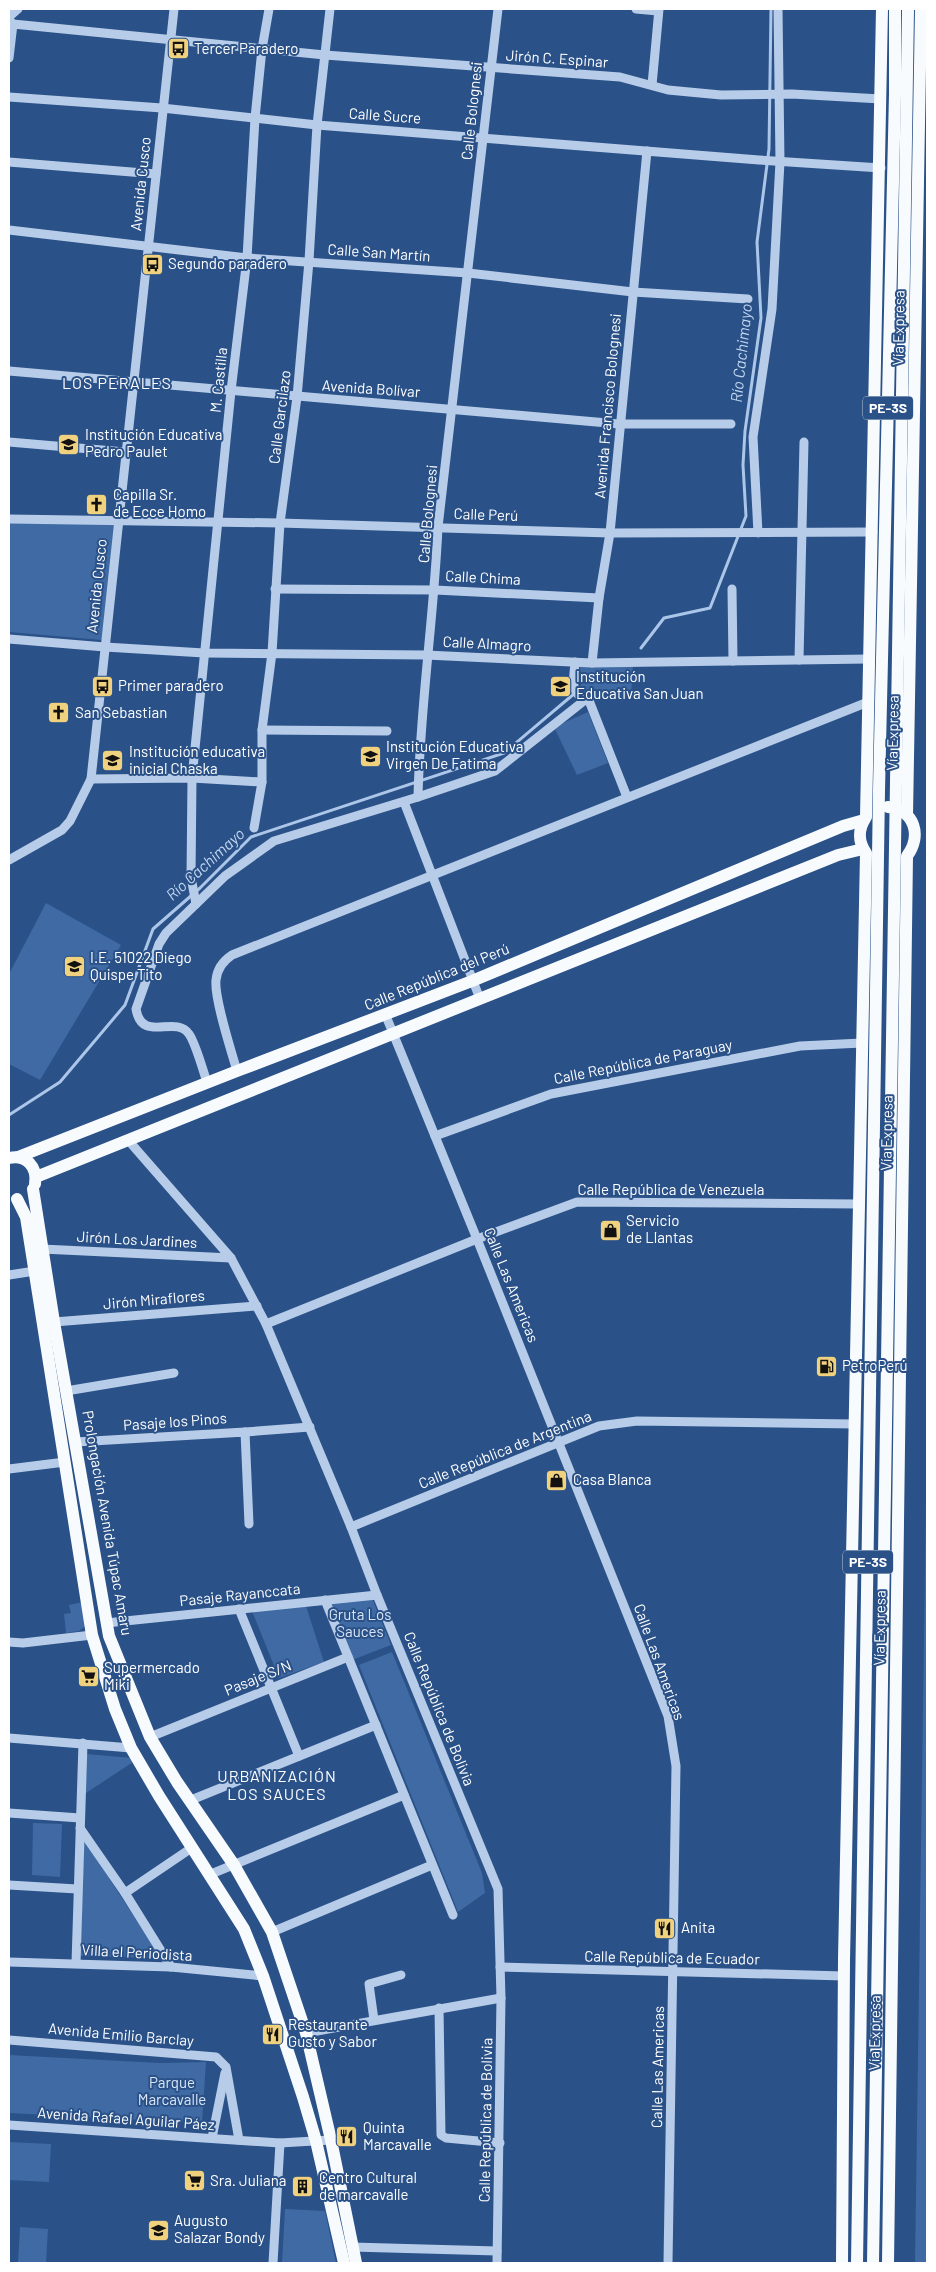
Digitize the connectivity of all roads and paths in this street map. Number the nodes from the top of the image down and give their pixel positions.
1 (18, 9) edge
2 (174, 9) edge
3 (270, 9) edge
4 (330, 9) edge
5 (498, 9) edge
6 (636, 9) edge
7 (778, 9) edge
8 (882, 9) edge
9 (896, 9) edge
10 (908, 9) edge
11 (921, 9) edge
12 (658, 10) edge
13 (10, 20) edge
14 (170, 40) junction
15 (262, 49) junction
16 (325, 55) junction
17 (9, 58) edge
18 (490, 68) junction
19 (652, 85) junction
20 (773, 94) junction
21 (9, 97) edge
22 (881, 99) junction
23 (162, 108) junction
24 (255, 118) junction
25 (317, 125) junction
26 (483, 137) junction
27 (647, 151) junction
28 (9, 162) edge
29 (776, 162) junction
30 (880, 168) junction
31 (156, 174) junction
32 (9, 230) edge
33 (899, 231) junction
34 (148, 247) junction
35 (247, 258) junction
36 (309, 261) junction
37 (468, 273) junction
38 (878, 275) junction
39 (916, 276) junction
40 (633, 292) junction
41 (748, 299) dead end
42 (9, 371) edge
43 (876, 381) junction
44 (133, 382) junction
45 (915, 385) junction
46 (231, 391) junction
47 (298, 397) junction
48 (452, 409) junction
49 (619, 424) junction
50 (731, 424) dead end
51 (888, 424) junction
52 (901, 424) junction
53 (9, 442) edge
54 (804, 442) dead end
55 (125, 452) junction
56 (9, 519) edge
57 (118, 519) junction
58 (218, 522) junction
59 (280, 523) junction
60 (438, 527) junction
61 (801, 532) junction
62 (873, 532) junction
63 (610, 533) junction
64 (758, 533) junction
65 (275, 589) junction
66 (732, 589) dead end
67 (436, 590) junction
68 (599, 598) junction
69 (9, 639) edge
70 (105, 647) junction
71 (204, 653) junction
72 (272, 653) junction
73 (426, 655) junction
74 (869, 659) junction
75 (799, 660) junction
76 (732, 661) junction
77 (574, 662) junction
78 (592, 663) junction
79 (585, 700) junction
80 (868, 702) junction
81 (262, 730) junction
82 (386, 731) dead end
83 (192, 778) junction
84 (91, 779) junction
85 (262, 782) junction
86 (418, 793) junction
87 (627, 797) junction
88 (404, 802) junction
89 (879, 808) junction
90 (895, 808) junction
91 (907, 815) junction
92 (865, 818) junction
93 (254, 828) dead end
94 (865, 851) junction
95 (907, 856) junction
96 (9, 860) edge
97 (878, 862) junction
98 (894, 863) junction
99 (432, 874) junction
100 (195, 901) junction
101 (472, 981) junction
102 (480, 999) junction
103 (386, 1016) junction
104 (393, 1033) junction
105 (862, 1043) junction
106 (891, 1057) junction
107 (876, 1058) junction
108 (236, 1071) junction
109 (207, 1082) junction
110 (861, 1094) junction
111 (903, 1096) junction
112 (435, 1136) junction
113 (128, 1140) junction
114 (13, 1157) edge
115 (34, 1183) junction
116 (902, 1194) junction
117 (11, 1198) edge
118 (858, 1199) junction
119 (873, 1236) junction
120 (888, 1237) junction
121 (478, 1239) junction
122 (42, 1249) junction
123 (231, 1258) junction
124 (35, 1271) junction
125 (9, 1275) edge
126 (256, 1306) junction
127 (54, 1322) junction
128 (266, 1324) junction
129 (174, 1373) dead end
130 (66, 1391) junction
131 (855, 1424) junction
132 (310, 1427) junction
133 (245, 1432) junction
134 (76, 1442) junction
135 (559, 1443) junction
136 (65, 1462) junction
137 (9, 1469) edge
138 (249, 1524) dead end
139 (351, 1527) junction
140 (377, 1595) junction
141 (326, 1600) junction
142 (239, 1609) junction
143 (106, 1623) junction
144 (92, 1635) junction
145 (9, 1642) edge
146 (348, 1657) junction
147 (271, 1688) junction
148 (376, 1725) junction
149 (150, 1737) junction
150 (9, 1738) edge
151 (83, 1743) junction
152 (131, 1748) junction
153 (299, 1756) junction
154 (404, 1795) junction
155 (191, 1800) junction
156 (9, 1813) edge
157 (80, 1818) junction
158 (80, 1828) junction
159 (193, 1847) junction
160 (234, 1865) junction
161 (432, 1865) junction
162 (211, 1874) junction
163 (9, 1885) edge
164 (77, 1889) junction
165 (125, 1893) junction
166 (453, 1915) dead end
167 (272, 1932) junction
168 (9, 1962) edge
169 (76, 1964) junction
170 (171, 1967) junction
171 (500, 1967) junction
172 (674, 1972) junction
173 (263, 1976) junction
174 (401, 1976) dead end
175 (844, 1976) junction
176 (501, 1998) junction
177 (439, 2008) junction
178 (374, 2020) junction
179 (306, 2033) junction
180 (9, 2040) edge
181 (226, 2068) junction
182 (9, 2125) edge
183 (212, 2138) junction
184 (239, 2140) junction
185 (331, 2140) junction
186 (316, 2141) junction
187 (500, 2142) junction
188 (280, 2143) junction
189 (352, 2247) junction
190 (497, 2251) junction
191 (273, 2263) edge
192 (344, 2263) edge
193 (356, 2263) edge
194 (497, 2263) edge
195 (668, 2263) edge
196 (842, 2263) edge
197 (857, 2263) edge
198 (873, 2263) edge
199 (888, 2263) edge

1 - 13 street
2 - 14 street, Avenida Cusco
3 - 15 street, M. Castilla
4 - 16 street, Calle Garcilazo
5 - 18 street, Calle Bolognesi
6 - 12 street
7 - 20 street
8 - 22 main road, Vía Expresa / PE-3S
9 - 33 main road, Vía Expresa / PE-3S
10 - 33 main road, Vía Expresa / PE-3S
11 - 39 main road, Vía Expresa / PE-3S
12 - 19 street
13 - 14 street, Jirón C. Espinar
13 - 17 street
14 - 15 street, Jirón C. Espinar
14 - 23 street, Avenida Cusco
15 - 16 street, Jirón C. Espinar
15 - 24 street, M. Castilla
16 - 18 street, Jirón C. Espinar
16 - 25 street, Calle Garcilazo
18 - 19 street, Jirón C. Espinar
18 - 26 street, Calle Bolognesi
19 - 20 street, Jirón C. Espinar
20 - 22 street, Jirón C. Espinar
20 - 29 street
21 - 23 street, Calle Sucre
22 - 30 main road, Vía Expresa / PE-3S
23 - 24 street, Calle Sucre
23 - 31 street, Avenida Cusco
24 - 25 street, Calle Sucre
24 - 35 street, M. Castilla
25 - 26 street, Calle Sucre
25 - 36 street, Calle Garcilazo
26 - 27 street, Calle Sucre
26 - 37 street, Calle Bolognesi
27 - 29 street, Calle Sucre
27 - 40 street, Avenida Francisco Bolognesi
28 - 31 street
29 - 30 street, Calle Sucre
29 - 64 street
30 - 38 main road, Vía Expresa / PE-3S
31 - 34 street, Avenida Cusco
32 - 34 street, Calle San Martín
33 - 38 main road
33 - 39 main road
33 - 51 main road, Vía Expresa / PE-3S
33 - 52 main road, Vía Expresa / PE-3S
34 - 35 street, Calle San Martín
34 - 44 street, Avenida Cusco
35 - 36 street, Calle San Martín
35 - 46 street, M. Castilla
36 - 37 street, Calle San Martín
36 - 47 street, Calle Garcilazo
37 - 40 street, Calle San Martín
37 - 48 street, Calle Bolognesi
38 - 43 main road, Vía Expresa / PE-3S
39 - 45 main road, Vía Expresa / PE-3S
40 - 41 street, Calle San Martín
40 - 49 street, Avenida Francisco Bolognesi
42 - 44 street, Avenida Bolívar
43 - 51 main road
43 - 62 main road, Vía Expresa / PE-3S
44 - 46 street, Avenida Bolívar
44 - 55 street, Avenida Cusco
45 - 52 main road
45 - 91 main road, Vía Expresa / PE-3S
46 - 47 street, Avenida Bolívar
46 - 58 street, M. Castilla
47 - 48 street, Avenida Bolívar
47 - 59 street, Calle Garcilazo
48 - 49 street, Avenida Bolívar
48 - 60 street, Calle Bolognesi
49 - 50 street, Avenida Bolívar
49 - 63 street, Avenida Francisco Bolognesi
51 - 89 main road, Vía Expresa / PE-3S
52 - 90 main road, Vía Expresa / PE-3S
53 - 55 street
54 - 61 street
55 - 57 street, Avenida Cusco
56 - 57 street, Calle Perú
57 - 58 street, Calle Perú
57 - 70 street, Avenida Cusco
58 - 59 street, Calle Perú
58 - 71 street, M. Castilla
59 - 60 street, Calle Perú
59 - 65 street, Calle Garcilazo
60 - 63 street, Calle Perú
60 - 67 street, Calle Bolognesi
61 - 62 street, Calle Perú
61 - 64 street, Calle Perú
61 - 75 street
62 - 74 main road, Vía Expresa / PE-3S
63 - 64 street, Calle Perú
63 - 68 street, Avenida Francisco Bolognesi
65 - 67 street, Calle Chima
65 - 72 street, Calle Garcilazo
66 - 76 street
67 - 68 street, Calle Chima
67 - 73 street, Calle Bolognesi
68 - 78 street, Avenida Francisco Bolognesi
69 - 70 street, Calle Almagro
70 - 71 street, Calle Almagro
70 - 84 street, Avenida Cusco
71 - 72 street, Calle Almagro
71 - 83 street, M. Castilla
72 - 73 street, Calle Almagro
72 - 81 street, Calle Garcilazo
73 - 77 street, Calle Almagro
73 - 86 street, Calle Bolognesi
74 - 75 street, Calle Almagro
74 - 80 main road, Vía Expresa / PE-3S
75 - 76 street, Calle Almagro
76 - 78 street, Calle Almagro
77 - 78 street, Calle Almagro
77 - 79 street
79 - 86 street
79 - 87 street
80 - 87 street
80 - 92 main road, Vía Expresa / PE-3S
81 - 82 street
81 - 85 street, Calle Garcilazo
83 - 84 street
83 - 85 street
83 - 100 street, M. Castilla
84 - 96 street, Avenida Cusco
85 - 93 street, Calle Garcilazo
86 - 88 street
87 - 99 street
88 - 99 street
88 - 100 street
89 - 90 main road
89 - 92 main road, Calle República del Perú
89 - 97 main road, Vía Expresa / PE-3S
90 - 91 main road
90 - 98 main road, Vía Expresa / PE-3S
91 - 95 main road, Vía Expresa / PE-3S
92 - 94 main road, Vía Expresa / PE-3S
92 - 101 main road, Calle República del Perú
94 - 97 main road
94 - 102 main road
94 - 105 main road, Vía Expresa / PE-3S
95 - 98 main road
95 - 111 main road, Vía Expresa / PE-3S
97 - 98 main road
97 - 107 main road, Vía Expresa / PE-3S
98 - 106 main road, Vía Expresa / PE-3S
99 - 101 street
99 - 108 street
100 - 109 street
101 - 102 street
101 - 103 main road, Calle República del Perú
102 - 104 main road
103 - 104 street, Calle Las Americas
103 - 108 main road, Calle República del Perú
104 - 112 street, Calle Las Americas
104 - 113 main road
105 - 110 main road, Vía Expresa / PE-3S
105 - 112 street, Calle República de Paraguay
106 - 111 main road
106 - 120 main road, Vía Expresa / PE-3S
107 - 110 main road
107 - 119 main road, Vía Expresa / PE-3S
108 - 109 main road, Calle República del Perú
109 - 114 main road, Calle República del Perú
110 - 118 main road, Vía Expresa / PE-3S
111 - 116 main road, Vía Expresa / PE-3S
112 - 121 street, Calle Las Americas
113 - 115 main road
113 - 123 street, Calle República de Bolivia
114 - 115 main road
115 - 117 main road
115 - 122 main road, Prolongación Avenida Túpac Amaru
116 - 120 main road
116 - 199 main road, Vía Expresa / PE-3S
117 - 124 main road, Prolongación Avenida Túpac Amaru
118 - 119 main road
118 - 121 street, Calle República de Venezuela
118 - 131 main road, Vía Expresa / PE-3S
119 - 197 main road, Vía Expresa / PE-3S
120 - 198 main road, Vía Expresa / PE-3S
121 - 128 street, Calle República de Venezuela
121 - 135 street, Calle Las Americas
122 - 123 street, Jirón Los Jardines
122 - 127 main road, Prolongación Avenida Túpac Amaru
123 - 126 street, Calle República de Bolivia
124 - 125 street
124 - 136 main road, Prolongación Avenida Túpac Amaru
126 - 127 street, Jirón Miraflores
126 - 128 street, Calle República de Bolivia
127 - 130 main road, Prolongación Avenida Túpac Amaru
128 - 132 street, Calle República de Bolivia
129 - 130 street
130 - 134 main road, Prolongación Avenida Túpac Amaru
131 - 135 street, Calle República de Argentina
131 - 175 main road, Vía Expresa / PE-3S
132 - 133 street
132 - 139 street, Calle República de Bolivia
133 - 134 street, Pasaje los Pinos
133 - 138 street, Pasaje los Pinos
134 - 143 main road, Prolongación Avenida Túpac Amaru
135 - 139 street, Calle República de Argentina
135 - 172 street, Calle Las Americas
136 - 137 street
136 - 144 main road, Prolongación Avenida Túpac Amaru
139 - 140 street, Calle República de Bolivia
140 - 141 street, Pasaje Rayanccata
140 - 171 street, Calle República de Bolivia
141 - 142 street, Pasaje Rayanccata
141 - 146 street
142 - 143 street, Pasaje Rayanccata
142 - 147 street
143 - 149 main road, Prolongación Avenida Túpac Amaru
144 - 145 street
144 - 152 main road, Prolongación Avenida Túpac Amaru
146 - 147 street, Pasaje S/N
146 - 148 street
147 - 149 street, Pasaje S/N
147 - 153 street
148 - 153 street
148 - 154 street
149 - 155 main road, Prolongación Avenida Túpac Amaru
150 - 151 street
151 - 152 street
151 - 157 street
152 - 159 main road, Prolongación Avenida Túpac Amaru
153 - 155 street
154 - 160 street
154 - 161 street
155 - 160 main road, Prolongación Avenida Túpac Amaru
156 - 157 street
157 - 158 street
158 - 164 street
158 - 165 street
159 - 162 main road, Prolongación Avenida Túpac Amaru
159 - 165 street
160 - 162 street
160 - 167 main road, Prolongación Avenida Túpac Amaru
161 - 166 street
161 - 167 street
162 - 173 main road, Prolongación Avenida Túpac Amaru
163 - 164 street
164 - 169 street
165 - 170 street
167 - 179 main road, Prolongación Avenida Túpac Amaru
168 - 169 street, Villa el Periodista
169 - 170 street, Villa el Periodista
170 - 173 street, Villa el Periodista
171 - 172 street, Calle República de Ecuador
171 - 176 street, Calle República de Bolivia
172 - 175 street, Calle República de Ecuador
172 - 195 street, Calle Las Americas
173 - 186 main road, Prolongación Avenida Túpac Amaru
174 - 178 street
175 - 196 main road, Vía Expresa / PE-3S
176 - 177 street
176 - 187 street, Calle República de Bolivia
177 - 178 street
177 - 187 street
178 - 179 street
179 - 185 main road, Prolongación Avenida Túpac Amaru
180 - 181 street, Avenida Emilio Barclay
181 - 183 street
181 - 184 street
182 - 183 street, Avenida Rafael Aguilar Páez
183 - 184 street, Avenida Rafael Aguilar Páez
184 - 188 street, Avenida Rafael Aguilar Páez
185 - 186 street, Avenida Rafael Aguilar Páez
185 - 189 main road, Prolongación Avenida Túpac Amaru
186 - 188 street, Avenida Rafael Aguilar Páez
186 - 192 main road, Prolongación Avenida Túpac Amaru
187 - 190 street, Calle República de Bolivia
188 - 191 street
189 - 190 street
189 - 193 main road, Prolongación Avenida Túpac Amaru
190 - 194 street, Calle República de Bolivia

